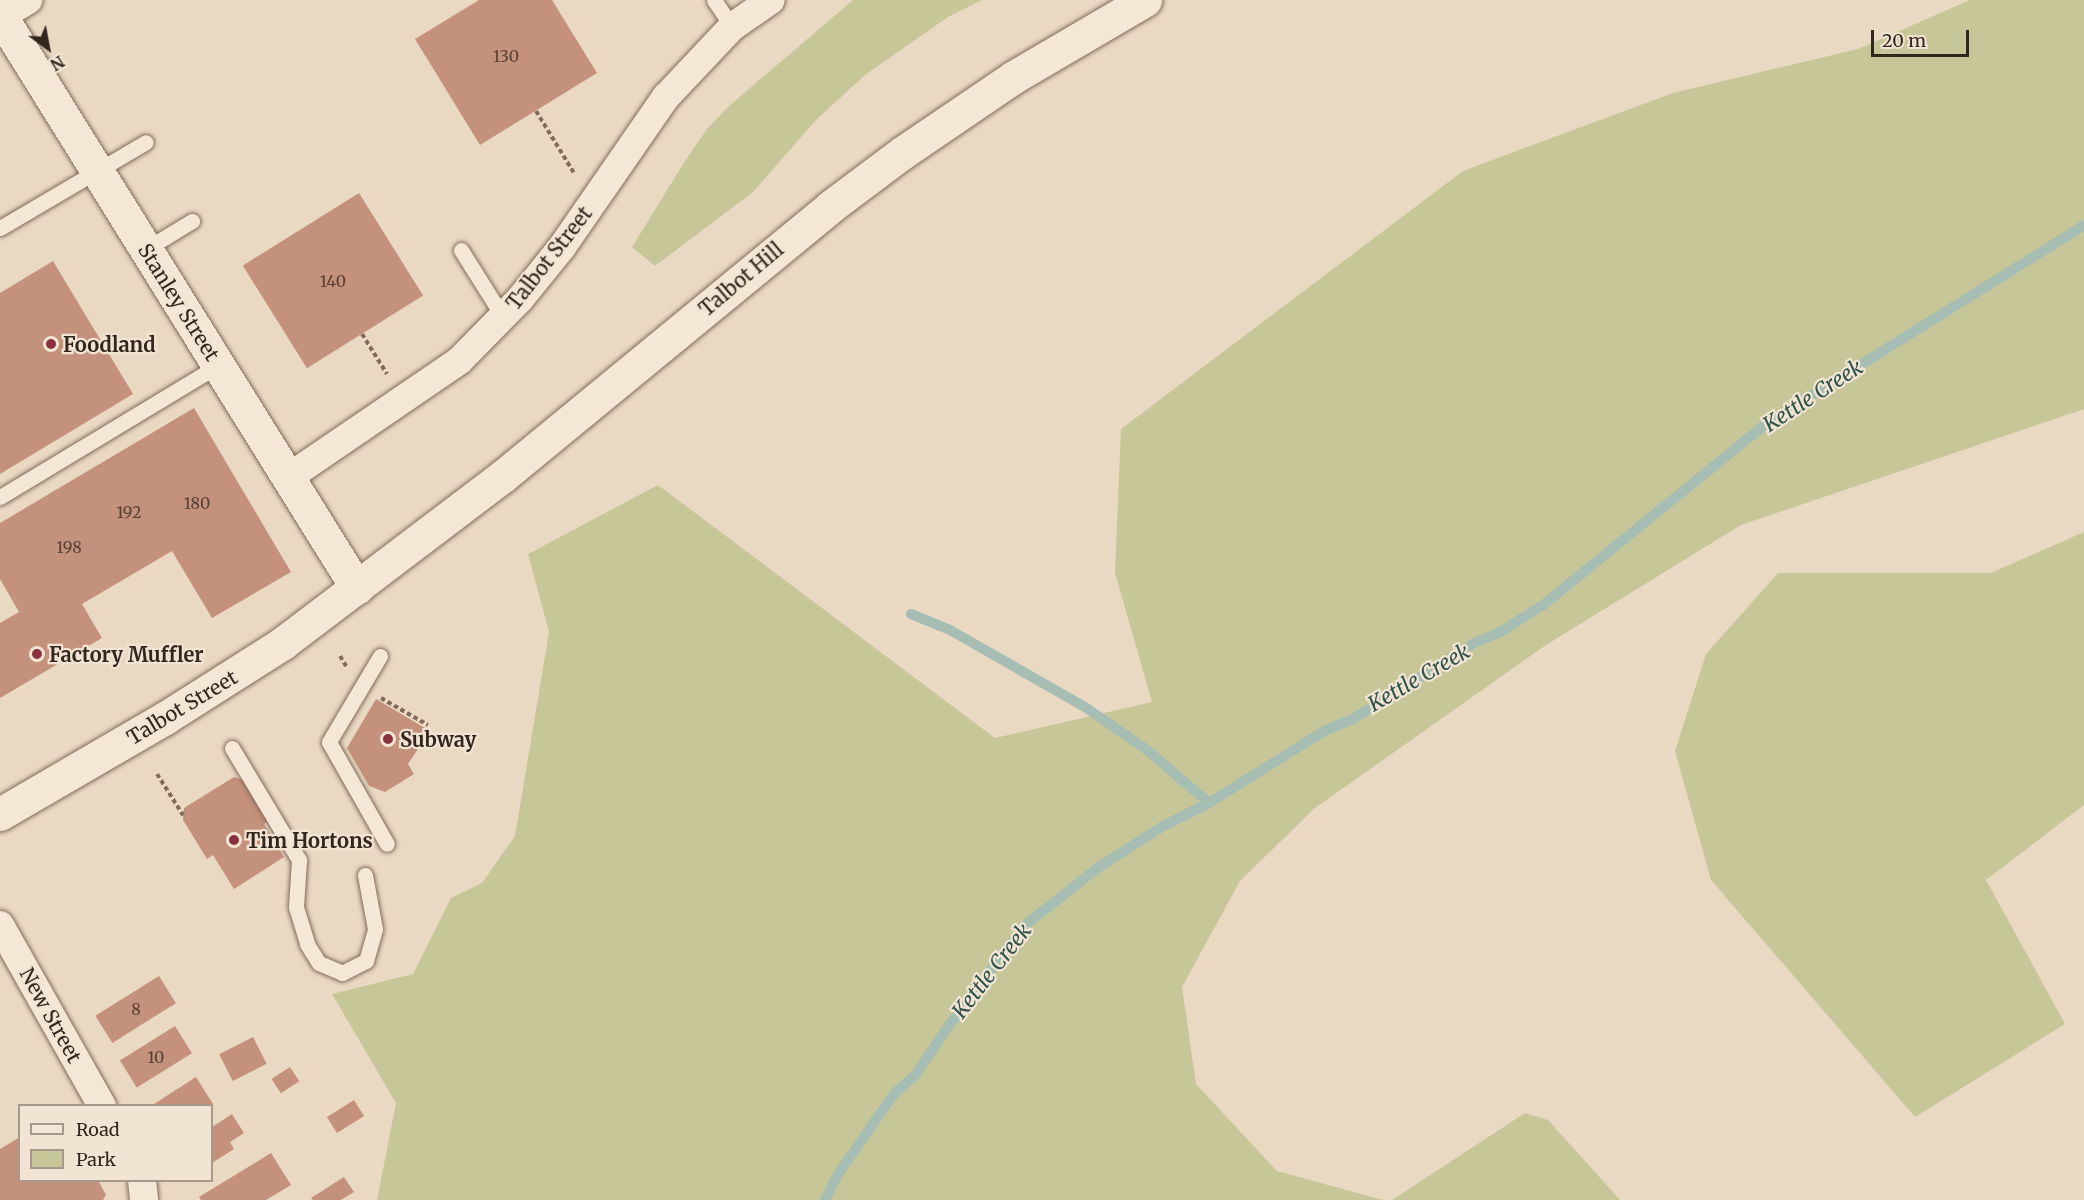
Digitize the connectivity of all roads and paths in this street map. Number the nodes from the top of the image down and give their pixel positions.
1 (28, 0) edge
2 (714, 0) edge
3 (771, 0) edge
4 (1145, 0) edge
5 (0, 16) edge
6 (732, 27) junction
7 (536, 111) dead end
8 (146, 141) dead end
9 (98, 171) junction
10 (574, 173) dead end
11 (192, 221) dead end
12 (0, 228) edge
13 (146, 249) junction
14 (461, 250) dead end
15 (503, 317) junction
16 (362, 334) dead end
17 (219, 365) junction
18 (388, 377) dead end
19 (289, 477) junction
20 (0, 497) edge
21 (357, 588) junction
22 (380, 656) dead end
23 (232, 748) dead end
24 (157, 774) dead end
25 (0, 814) edge
26 (183, 815) dead end
27 (387, 844) dead end
28 (365, 875) dead end
29 (0, 925) edge
30 (101, 1104) edge
31 (142, 1182) edge
32 (144, 1200) edge

1 - 5 street
2 - 6 lane
3 - 6 street, Talbot Street
4 - 21 main road, Talbot Hill
5 - 9 main road, Stanley Street
6 - 15 street, Talbot Street
7 - 10 path
8 - 9 lane
9 - 12 lane
9 - 13 main road, Stanley Street
11 - 13 lane
13 - 17 main road, Stanley Street
14 - 15 lane
15 - 19 street, Talbot Street
16 - 18 path
17 - 19 main road, Stanley Street
17 - 20 lane
19 - 21 main road, Stanley Street
21 - 25 main road, Talbot Street
22 - 27 lane
23 - 28 lane
24 - 26 path
29 - 30 street, New Street
31 - 32 street

